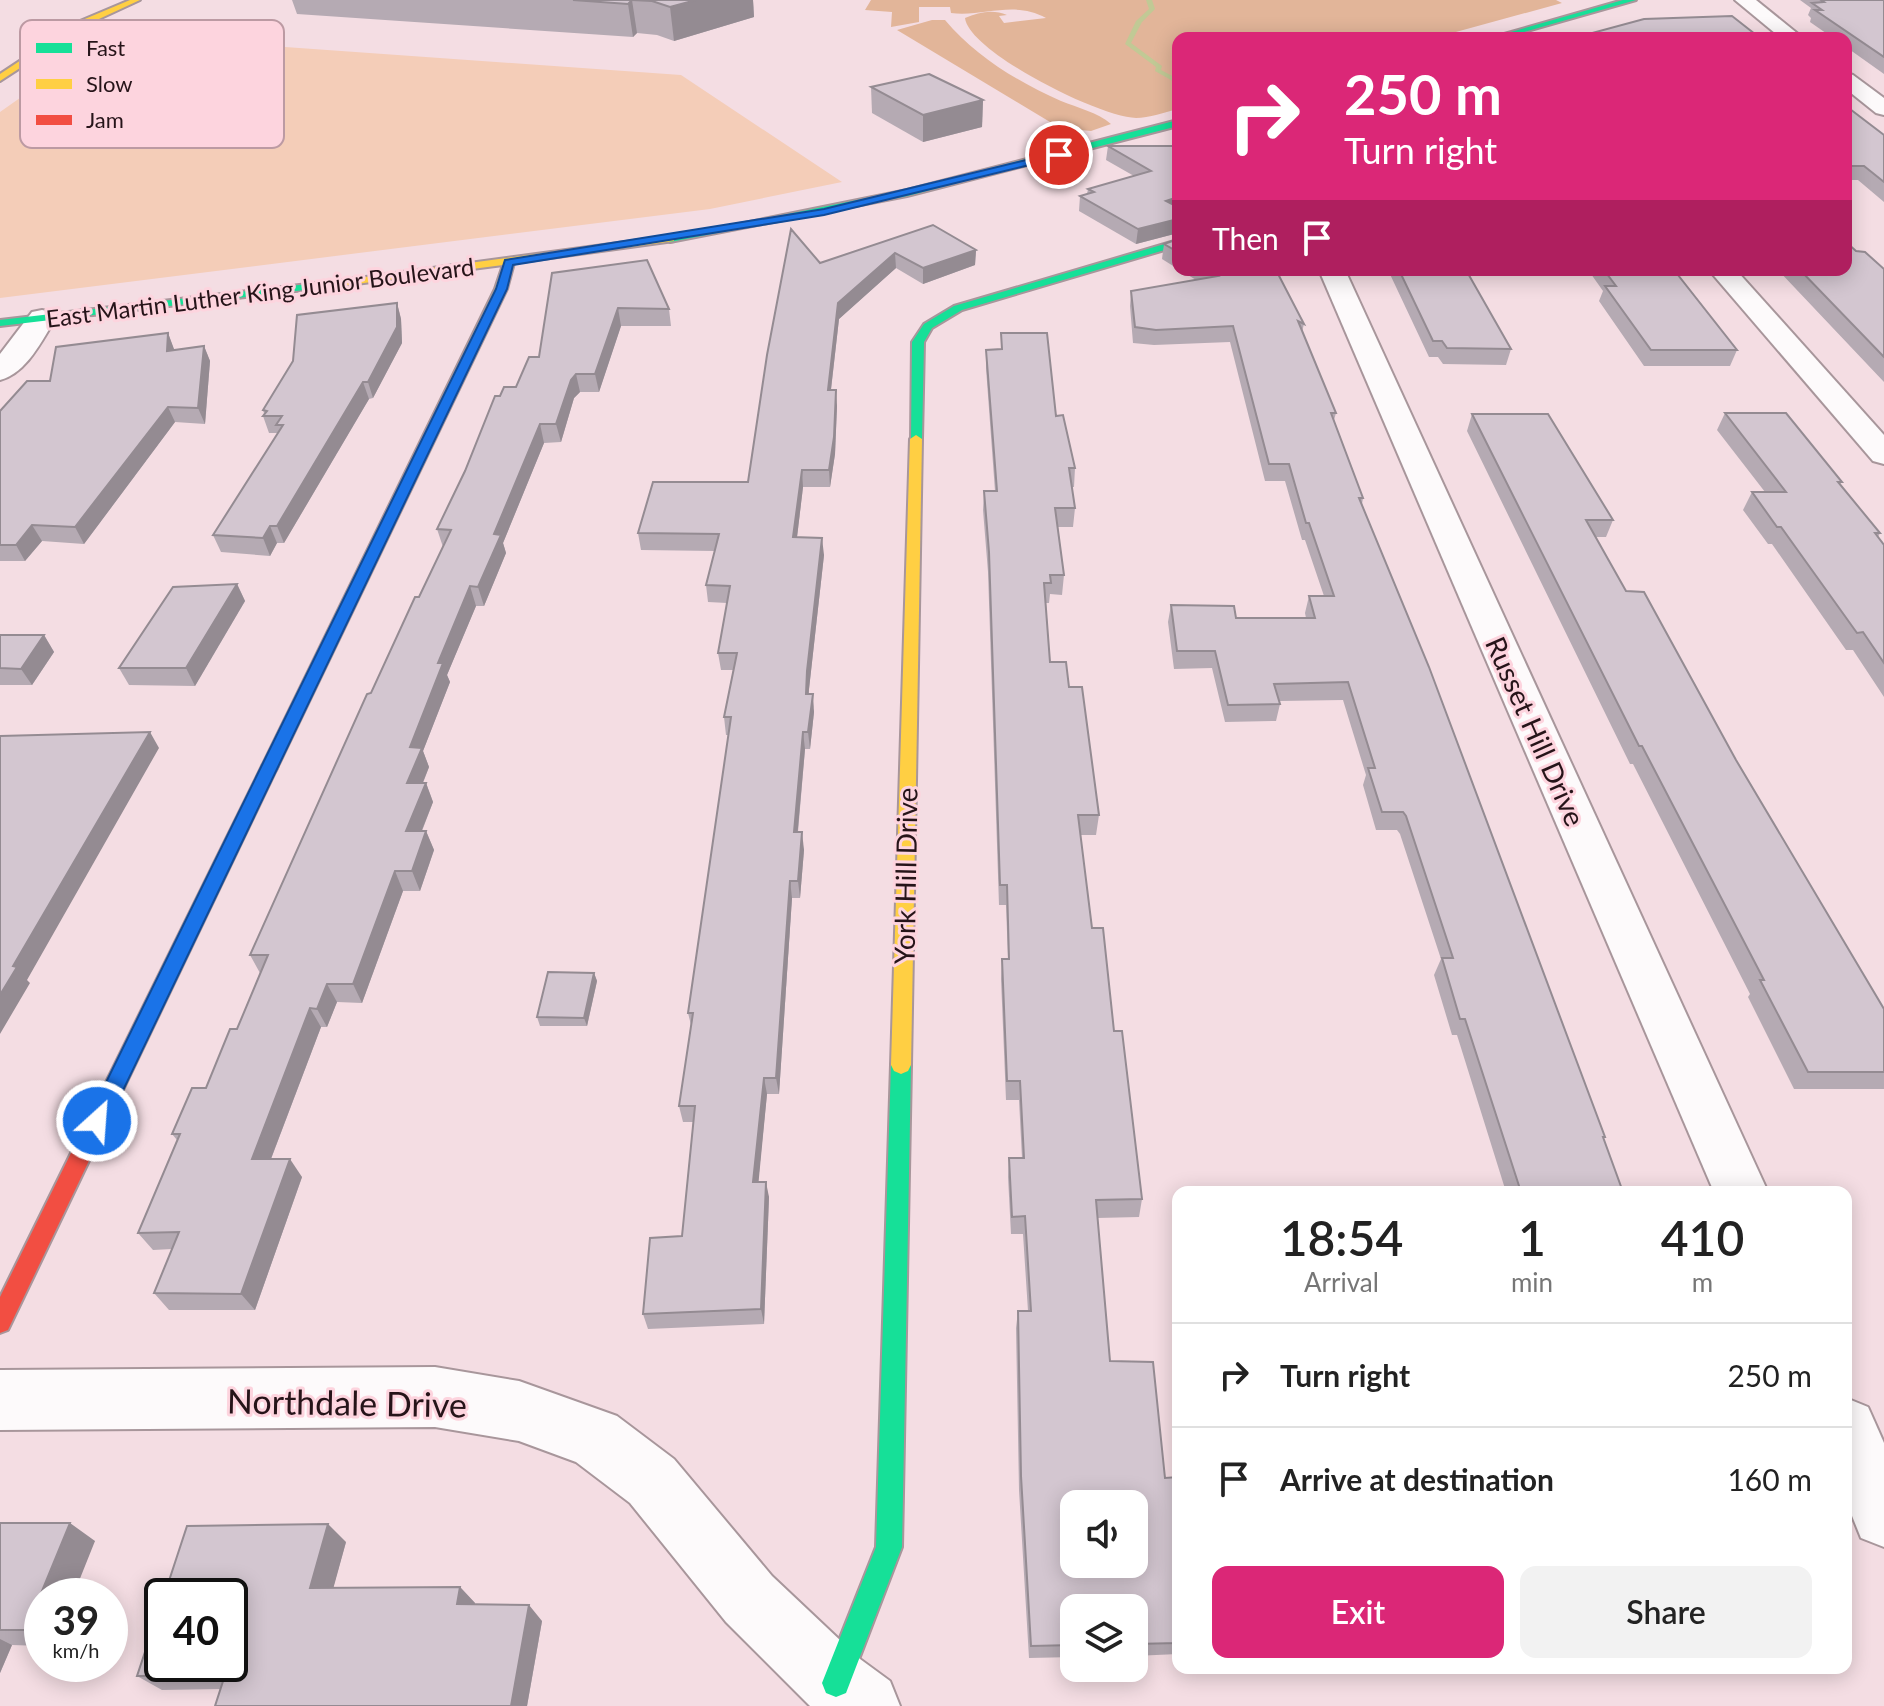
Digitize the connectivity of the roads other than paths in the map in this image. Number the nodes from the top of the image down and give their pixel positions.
1 (136, 0) edge
2 (1632, 0) edge
3 (1744, 0) edge
4 (90, 20) edge
5 (1520, 32) edge
6 (1785, 32) edge
7 (20, 65) edge
8 (0, 78) edge
9 (1852, 84) edge
10 (1884, 108) edge
11 (1172, 125) edge
12 (1172, 245) edge
13 (509, 262) junction
14 (1335, 276) edge
15 (1727, 276) edge
16 (42, 318) junction
17 (0, 323) edge
18 (0, 371) edge
19 (1884, 454) edge
20 (1738, 1186) edge
21 (0, 1322) edge
22 (0, 1400) edge
23 (1852, 1443) edge
24 (1884, 1515) edge
25 (850, 1694) edge

1 - 4 street
2 - 5 street
3 - 6 street
7 - 8 street
9 - 10 street
11 - 13 street, East Martin Luther King Junior Boulevard
12 - 25 street, York Hill Drive
13 - 16 street, East Martin Luther King Junior Boulevard
13 - 21 street
14 - 20 street, Russet Hill Drive
15 - 19 street
16 - 17 street, East Martin Luther King Junior Boulevard
16 - 18 street
22 - 25 street, Northdale Drive
23 - 24 street

